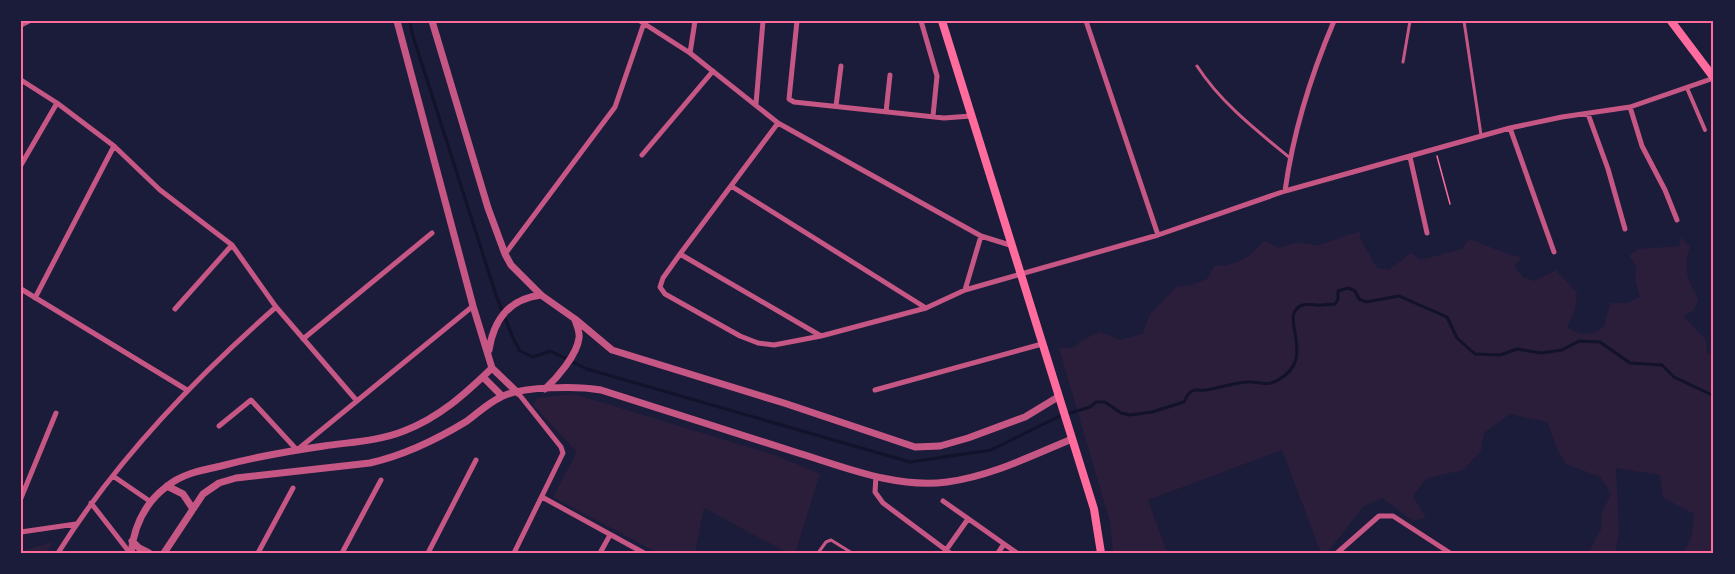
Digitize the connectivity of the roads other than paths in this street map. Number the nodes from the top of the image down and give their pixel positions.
1 (28, 21) edge
2 (397, 21) edge
3 (432, 21) edge
4 (695, 21) edge
5 (763, 21) edge
6 (797, 21) edge
7 (921, 21) edge
8 (942, 21) edge
9 (1086, 21) edge
10 (1334, 21) edge
11 (1410, 21) edge
12 (1464, 21) edge
13 (1671, 21) edge
14 (642, 22) edge
15 (21, 25) edge
16 (690, 53) junction
17 (1403, 62) dead end
18 (841, 66) dead end
19 (1197, 66) dead end
20 (713, 71) junction
21 (890, 75) dead end
22 (1714, 78) edge
23 (21, 80) edge
24 (1687, 88) junction
25 (57, 103) junction
26 (756, 104) junction
27 (836, 106) junction
28 (1630, 107) junction
29 (886, 112) junction
30 (1588, 114) junction
31 (933, 116) junction
32 (971, 116) junction
33 (778, 123) junction
34 (1510, 128) junction
35 (1706, 130) dead end
36 (1481, 135) junction
37 (114, 146) junction
38 (642, 155) dead end
39 (1410, 157) junction
40 (1290, 158) junction
41 (21, 165) edge
42 (731, 186) junction
43 (1285, 191) junction
44 (1677, 220) dead end
45 (1625, 229) dead end
46 (432, 233) dead end
47 (1426, 233) dead end
48 (1158, 235) junction
49 (981, 236) junction
50 (232, 245) junction
51 (1013, 246) junction
52 (1554, 252) dead end
53 (505, 254) junction
54 (680, 254) junction
55 (1020, 275) junction
56 (21, 289) edge
57 (965, 290) junction
58 (541, 295) junction
59 (35, 298) junction
60 (473, 306) junction
61 (276, 307) junction
62 (926, 308) junction
63 (175, 309) dead end
64 (574, 319) junction
65 (821, 336) junction
66 (303, 339) junction
67 (1042, 344) junction
68 (488, 352) junction
69 (492, 368) junction
70 (483, 377) junction
71 (545, 388) junction
72 (187, 390) junction
73 (875, 390) dead end
74 (518, 393) junction
75 (502, 396) junction
76 (357, 401) junction
77 (1059, 401) junction
78 (56, 413) dead end
79 (219, 426) dead end
80 (1071, 436) junction
81 (297, 450) junction
82 (476, 460) dead end
83 (113, 476) junction
84 (876, 476) junction
85 (381, 480) dead end
86 (167, 486) junction
87 (293, 489) dead end
88 (542, 496) junction
89 (21, 498) edge
90 (943, 501) dead end
91 (151, 502) junction
92 (91, 503) junction
93 (193, 509) junction
94 (968, 519) junction
95 (76, 524) junction
96 (21, 532) edge
97 (610, 535) junction
98 (132, 541) junction
99 (1004, 544) junction
100 (947, 552) edge
101 (58, 553) edge
102 (130, 553) edge
103 (149, 553) edge
104 (163, 553) edge
105 (258, 553) edge
106 (342, 553) edge
107 (428, 553) edge
108 (514, 553) edge
109 (600, 553) edge
110 (644, 553) edge
111 (818, 553) edge
112 (852, 553) edge
113 (998, 553) edge
114 (1017, 553) edge
115 (1101, 553) edge
116 (1337, 553) edge
117 (1450, 553) edge

1 - 15 street
2 - 60 street
3 - 53 street
4 - 16 street
5 - 26 street
6 - 27 street
7 - 31 street
8 - 32 main road
9 - 48 street
10 - 40 street
11 - 17 lane
12 - 36 lane
13 - 22 main road
14 - 16 street
14 - 53 street
16 - 20 street
18 - 27 street
19 - 40 lane
20 - 26 street
20 - 38 street
21 - 29 street
22 - 24 street
23 - 25 street
24 - 28 street
24 - 35 street
25 - 37 street
25 - 41 street
26 - 33 street
27 - 29 street
28 - 30 street
28 - 44 street
29 - 31 street
30 - 34 street
30 - 45 street
31 - 32 street
32 - 51 main road
33 - 42 street
33 - 49 street
34 - 36 street
34 - 52 street
36 - 39 street
37 - 50 street
37 - 59 street
39 - 43 street
39 - 47 street
40 - 43 street
42 - 54 street
42 - 62 street
43 - 48 street
46 - 66 street
48 - 55 street
49 - 51 street
49 - 57 street
50 - 61 street
50 - 63 street
51 - 55 main road
53 - 58 street
54 - 65 street
54 - 65 street
55 - 57 street
55 - 67 main road
56 - 59 street
57 - 62 street
58 - 64 street
58 - 68 street
59 - 72 street
60 - 68 street
60 - 76 street
61 - 66 street
61 - 72 street
62 - 65 street
64 - 71 street
64 - 77 street
66 - 76 street
67 - 73 street
67 - 77 main road
68 - 69 street
69 - 70 street
69 - 74 street
70 - 75 street
70 - 81 street
71 - 74 street
71 - 84 street
72 - 83 street
74 - 75 street
74 - 88 street
75 - 93 street
76 - 81 street
77 - 80 main road
78 - 89 street
79 - 81 street
80 - 84 street
80 - 115 main road
81 - 86 street
82 - 107 street
83 - 91 street
83 - 92 street
84 - 100 street
85 - 106 street
86 - 91 street
86 - 93 street
87 - 105 street
88 - 97 street
88 - 108 street
90 - 94 street
91 - 98 street
92 - 95 street
92 - 102 street
93 - 104 street
94 - 99 street
94 - 100 street
95 - 96 street
95 - 101 street
97 - 109 street
97 - 110 street
98 - 102 street
98 - 103 street
99 - 113 street
99 - 114 street
111 - 112 lane
116 - 117 street

